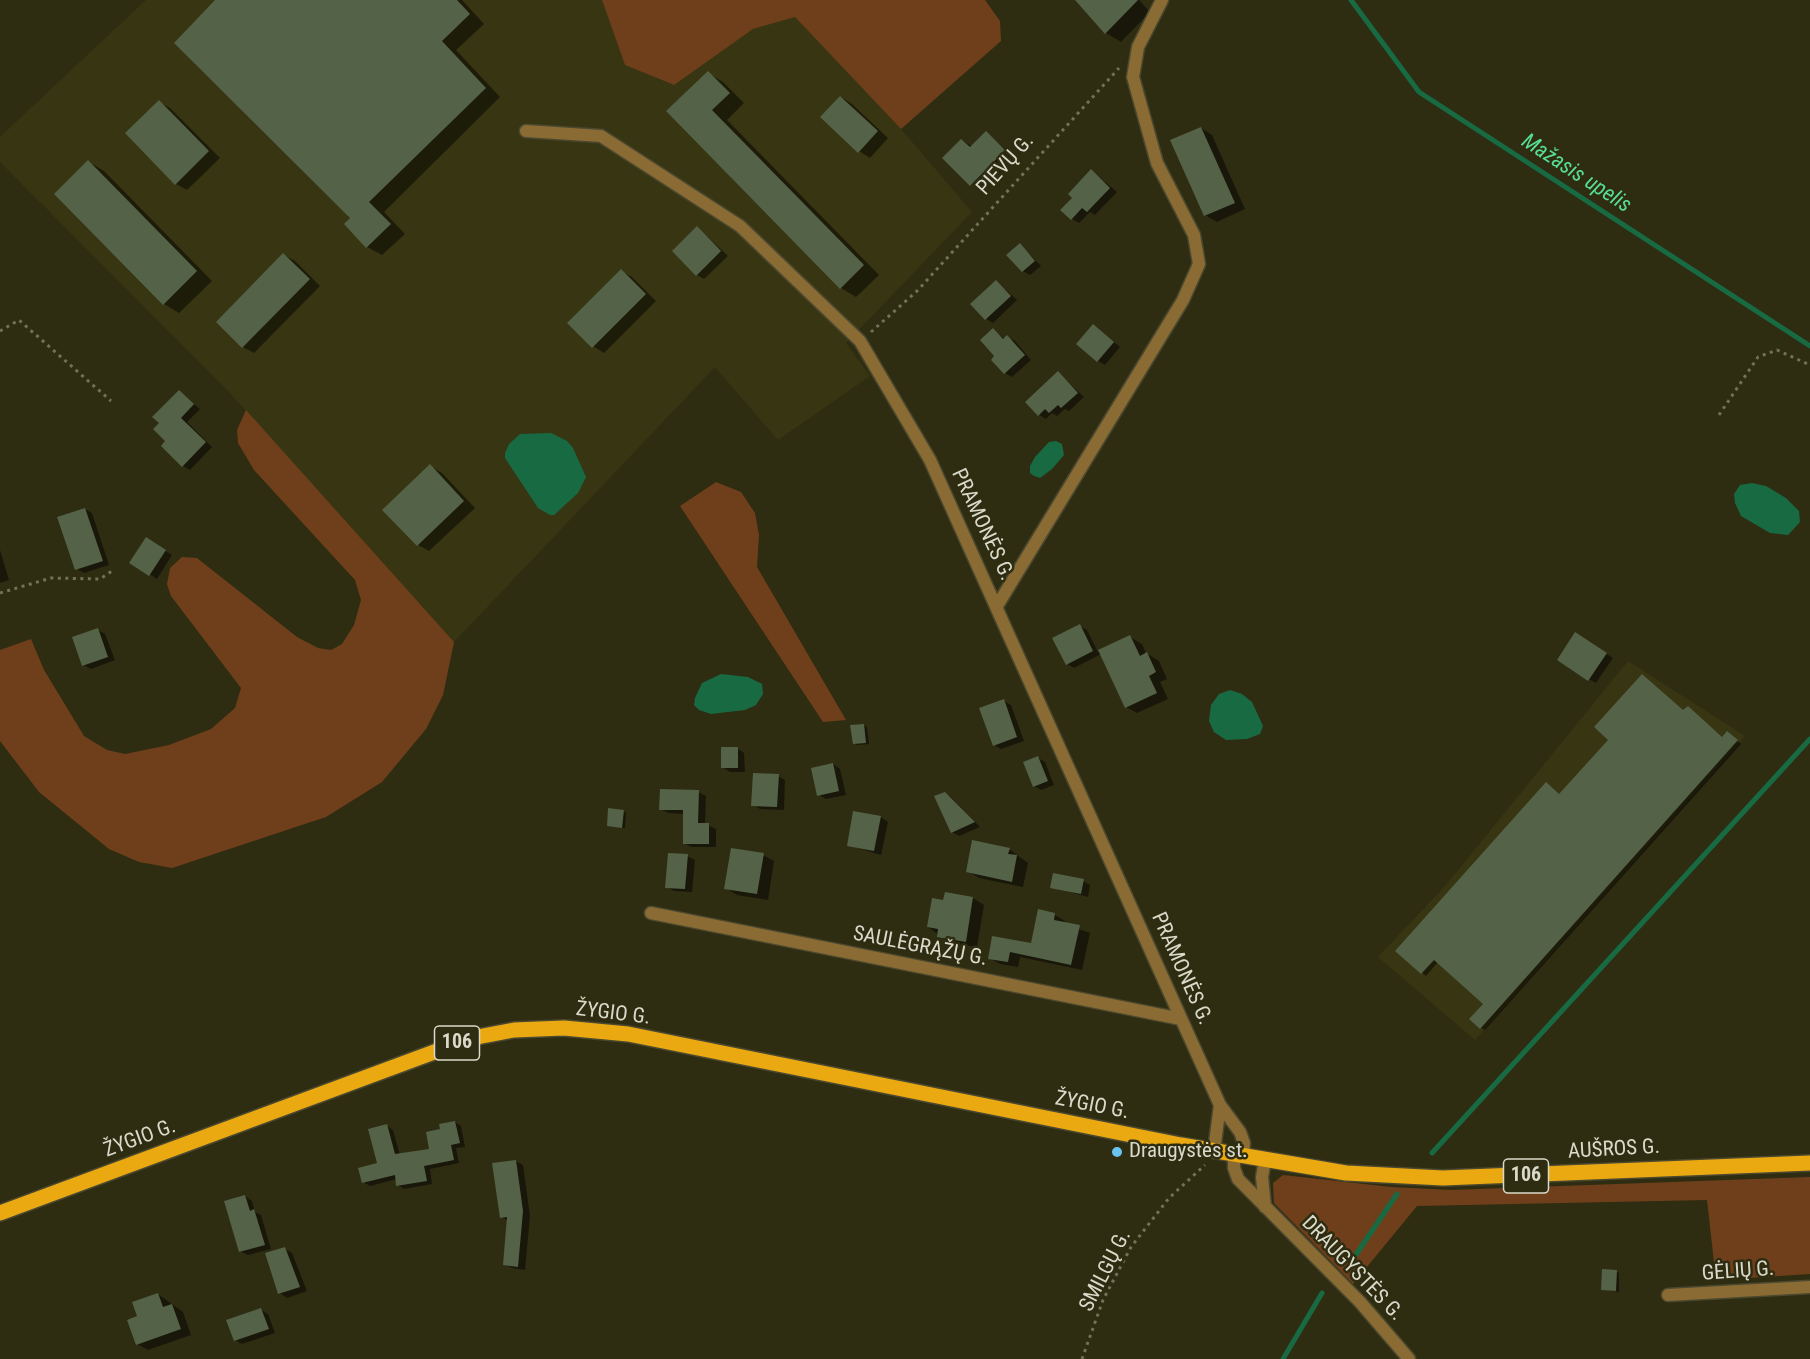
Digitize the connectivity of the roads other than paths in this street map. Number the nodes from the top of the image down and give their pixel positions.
1 (1162, 0) edge
2 (526, 131) dead end
3 (998, 606) junction
4 (651, 913) dead end
5 (1181, 1019) junction
6 (1220, 1105) junction
7 (1214, 1151) junction
8 (1239, 1155) junction
9 (1265, 1160) junction
10 (1810, 1163) edge
11 (1265, 1207) junction
12 (0, 1213) edge
13 (1810, 1287) edge
14 (1668, 1295) dead end
15 (1409, 1359) edge

1 - 3 street
2 - 3 street, PRAMONĖS G.
3 - 5 street, PRAMONĖS G.
4 - 5 street, SAULĖGRĄŽŲ G.
5 - 6 street, PRAMONĖS G.
6 - 7 street
6 - 8 street, PRAMONĖS G.
7 - 8 main road, ŽYGIO G. / 106
7 - 12 main road, ŽYGIO G. / 106
8 - 9 main road, AUŠROS G. / 106
8 - 11 street, DRAUGYSTĖS G.
9 - 10 main road, AUŠROS G. / 106
9 - 11 street
11 - 15 street, DRAUGYSTĖS G.
13 - 14 street, GĖLIŲ G.

